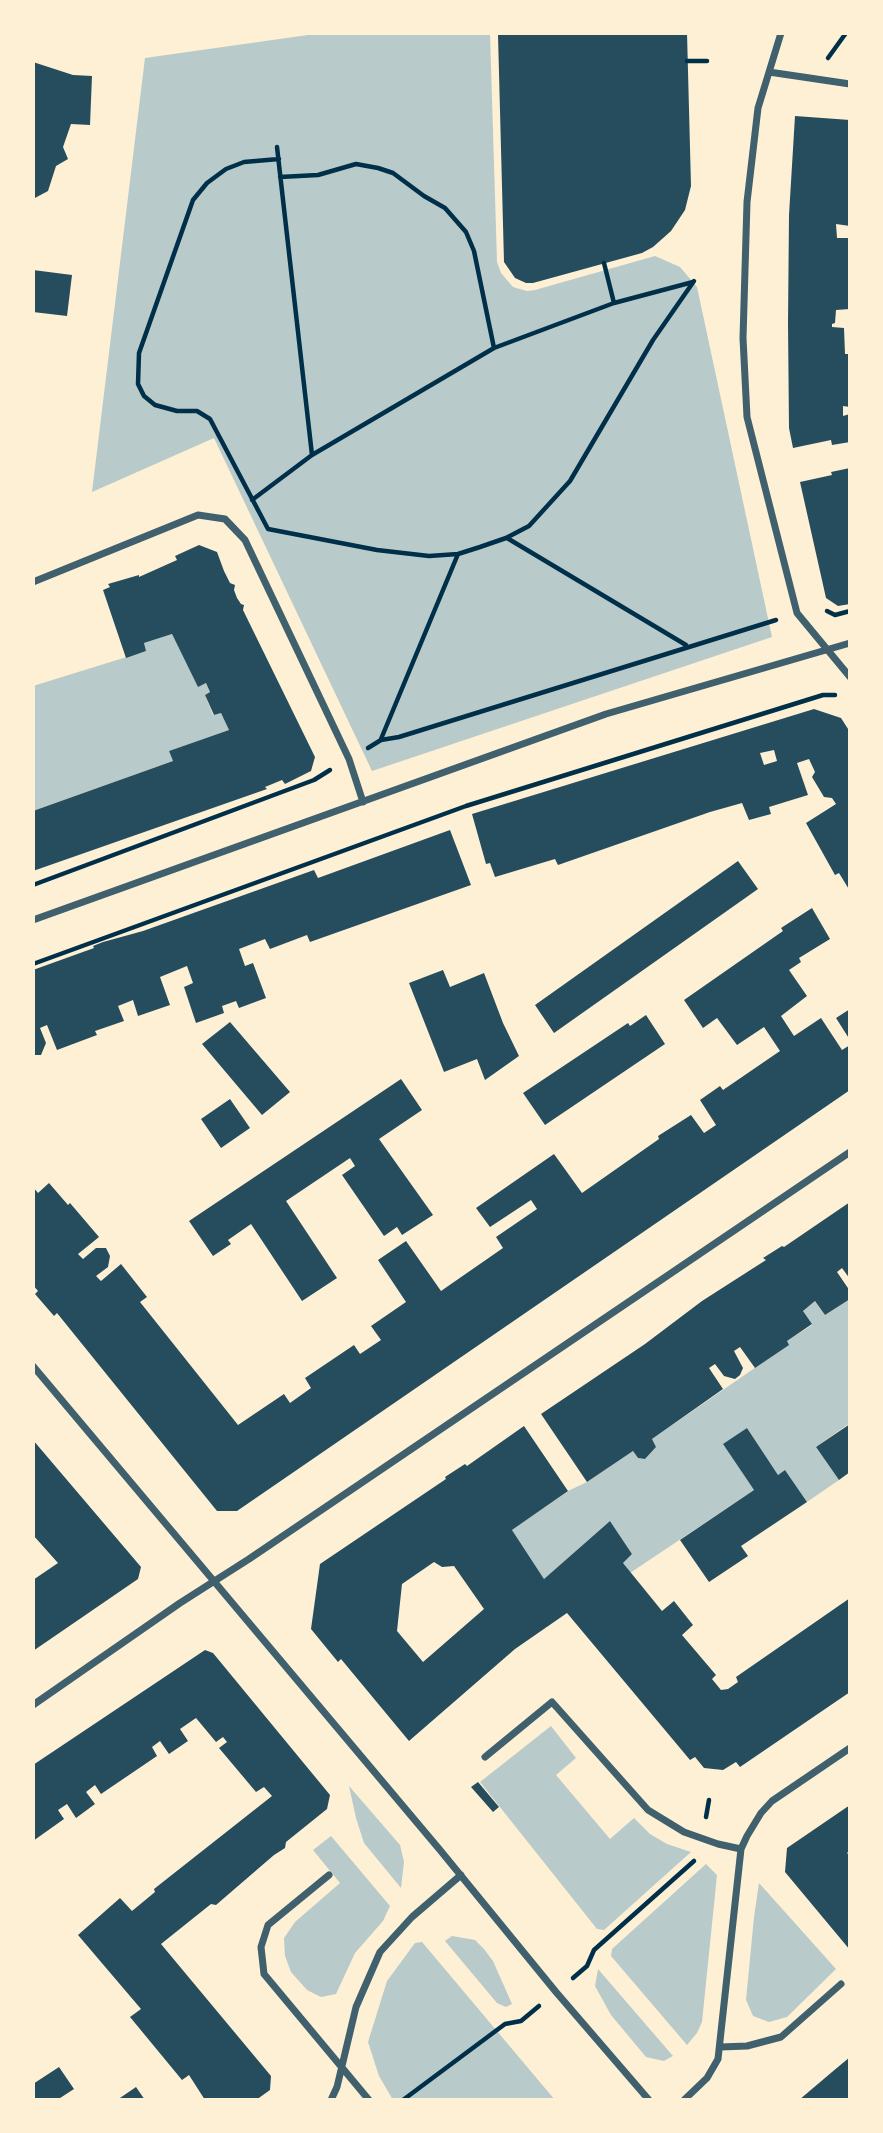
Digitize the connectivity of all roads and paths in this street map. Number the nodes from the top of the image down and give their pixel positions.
1 (781, 33) edge
2 (846, 33) edge
3 (827, 60) dead end
4 (687, 61) dead end
5 (706, 61) dead end
6 (769, 72) junction
7 (850, 84) edge
8 (277, 147) dead end
9 (279, 159) junction
10 (280, 177) junction
11 (604, 263) dead end
12 (614, 303) junction
13 (494, 348) junction
14 (312, 455) junction
15 (252, 500) junction
16 (506, 538) junction
17 (458, 554) junction
18 (33, 582) edge
19 (820, 607) dead end
20 (850, 611) edge
21 (767, 622) dead end
22 (850, 643) edge
23 (687, 646) junction
24 (825, 650) junction
25 (850, 677) edge
26 (835, 695) dead end
27 (381, 740) junction
28 (371, 746) dead end
29 (328, 771) dead end
30 (363, 802) junction
31 (33, 885) edge
32 (33, 920) edge
33 (33, 964) edge
34 (850, 1152) edge
35 (33, 1366) edge
36 (214, 1581) junction
37 (33, 1705) edge
38 (850, 1748) edge
39 (485, 1757) dead end
40 (741, 1849) junction
41 (701, 1856) dead end
42 (329, 1875) dead end
43 (461, 1875) junction
44 (576, 1976) dead end
45 (841, 1984) dead end
46 (537, 2007) dead end
47 (720, 2047) junction
48 (342, 2067) junction
49 (331, 2100) edge
50 (369, 2100) edge
51 (403, 2100) edge
52 (649, 2100) edge
53 (684, 2100) edge

1 - 6 street
2 - 3 path
4 - 5 path
6 - 7 street
6 - 24 street
8 - 9 path
9 - 10 path
9 - 15 path
10 - 13 path
10 - 14 path
11 - 12 path
12 - 13 path
12 - 16 path
13 - 14 path
14 - 15 path
15 - 17 path
16 - 17 path
16 - 23 path
17 - 27 path
18 - 30 street
19 - 20 path
21 - 23 path
22 - 24 street
23 - 27 path
24 - 25 street
24 - 30 street
26 - 33 path
27 - 28 path
29 - 31 path
30 - 32 street
34 - 36 street
35 - 36 street
36 - 37 street
36 - 43 street
38 - 40 street
39 - 40 street
40 - 47 street
41 - 44 path
42 - 48 street
43 - 48 street
43 - 52 street
45 - 47 street
46 - 51 path
47 - 53 street
48 - 49 street
48 - 50 street

